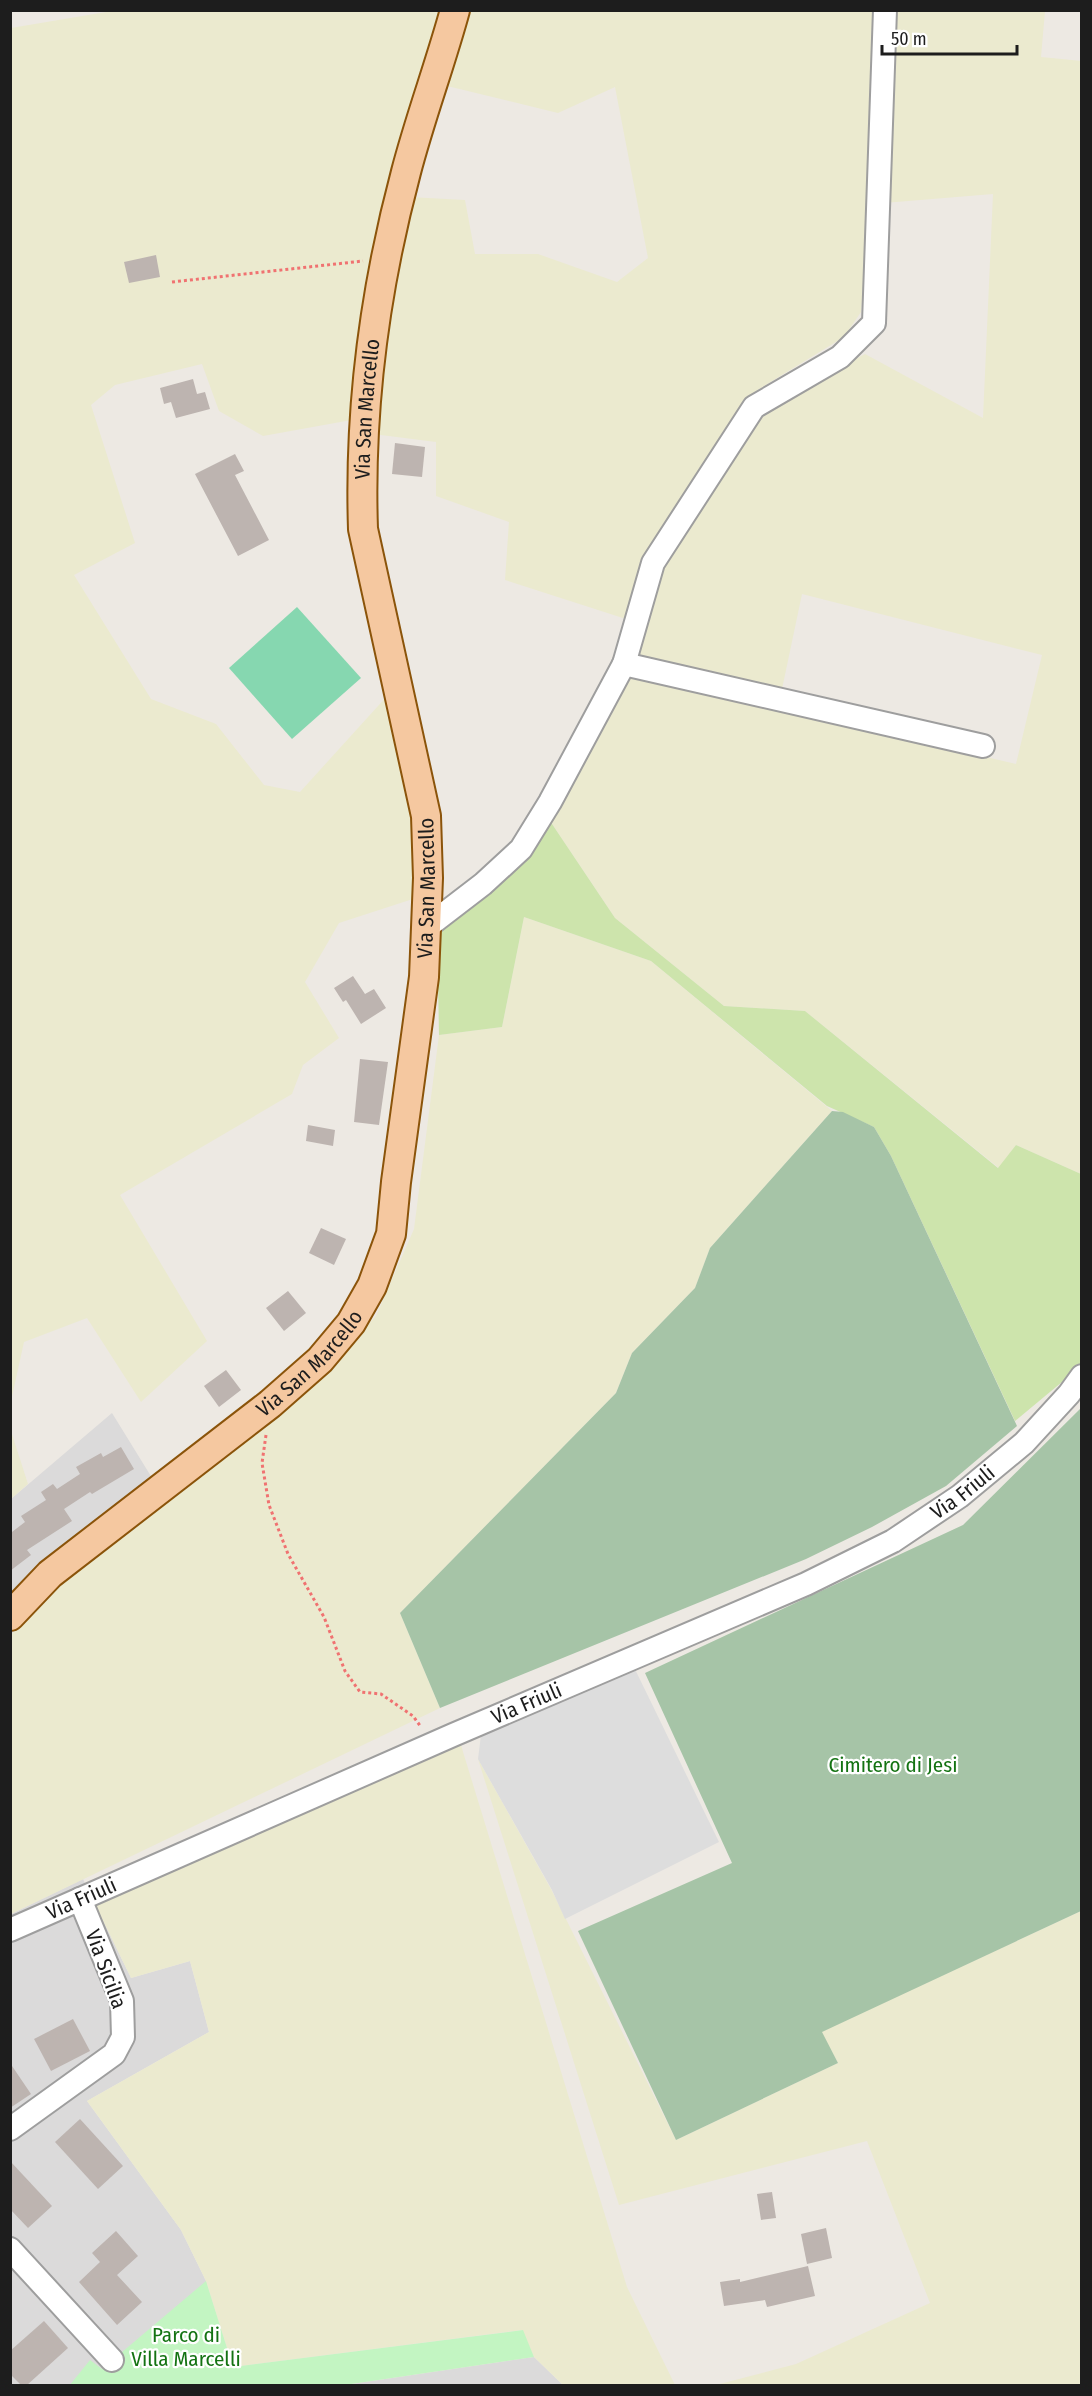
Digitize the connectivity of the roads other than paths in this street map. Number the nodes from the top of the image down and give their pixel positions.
1 (454, 10) edge
2 (885, 10) edge
3 (624, 664) junction
4 (983, 746) dead end
5 (427, 927) junction
6 (1082, 1376) edge
7 (10, 1616) edge
8 (80, 1899) junction
9 (10, 1930) edge
10 (10, 2128) edge
11 (10, 2249) edge
12 (112, 2360) dead end

1 - 5 main road, Via San Marcello
2 - 3 street
3 - 4 street
3 - 5 street
5 - 7 main road, Via San Marcello
6 - 8 street, Via Friuli
8 - 9 street, Via Friuli
8 - 10 street, Via Sicilia
11 - 12 street

